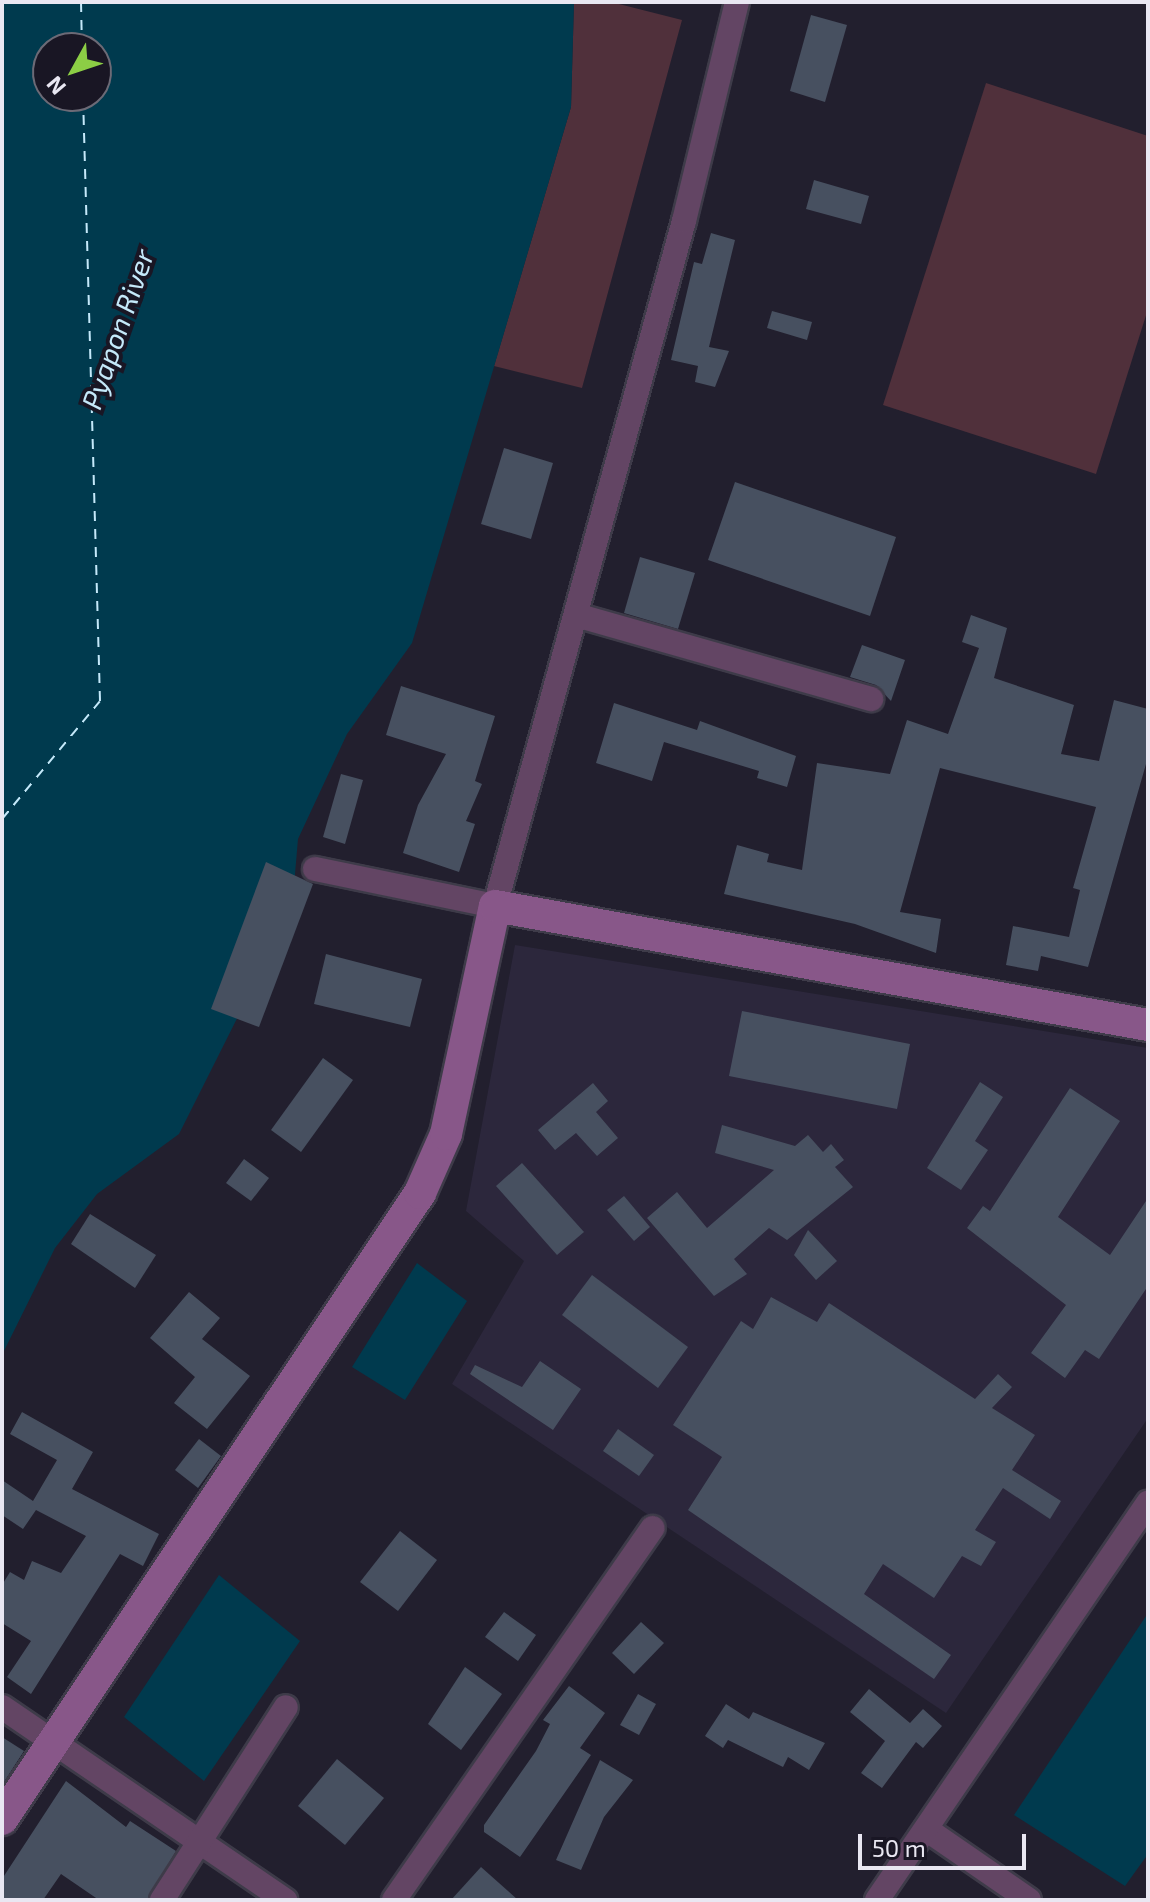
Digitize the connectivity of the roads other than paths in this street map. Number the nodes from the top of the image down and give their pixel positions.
1 (737, 2) edge
2 (576, 615) junction
3 (871, 699) dead end
4 (315, 869) dead end
5 (495, 906) junction
6 (1148, 1025) edge
7 (1148, 1503) edge
8 (653, 1528) dead end
9 (2, 1707) edge
10 (286, 1707) dead end
11 (54, 1742) junction
12 (2, 1819) edge
13 (926, 1829) junction
14 (201, 1842) junction
15 (162, 1900) edge
16 (285, 1900) edge
17 (394, 1900) edge
18 (877, 1900) edge
19 (1029, 1900) edge

1 - 2 street
2 - 3 street
2 - 5 street
4 - 5 street
5 - 6 main road
5 - 11 main road
7 - 13 street
8 - 17 street
9 - 11 street
10 - 14 street
11 - 12 main road
11 - 14 street
13 - 18 street
13 - 19 street
14 - 15 street
14 - 16 street

